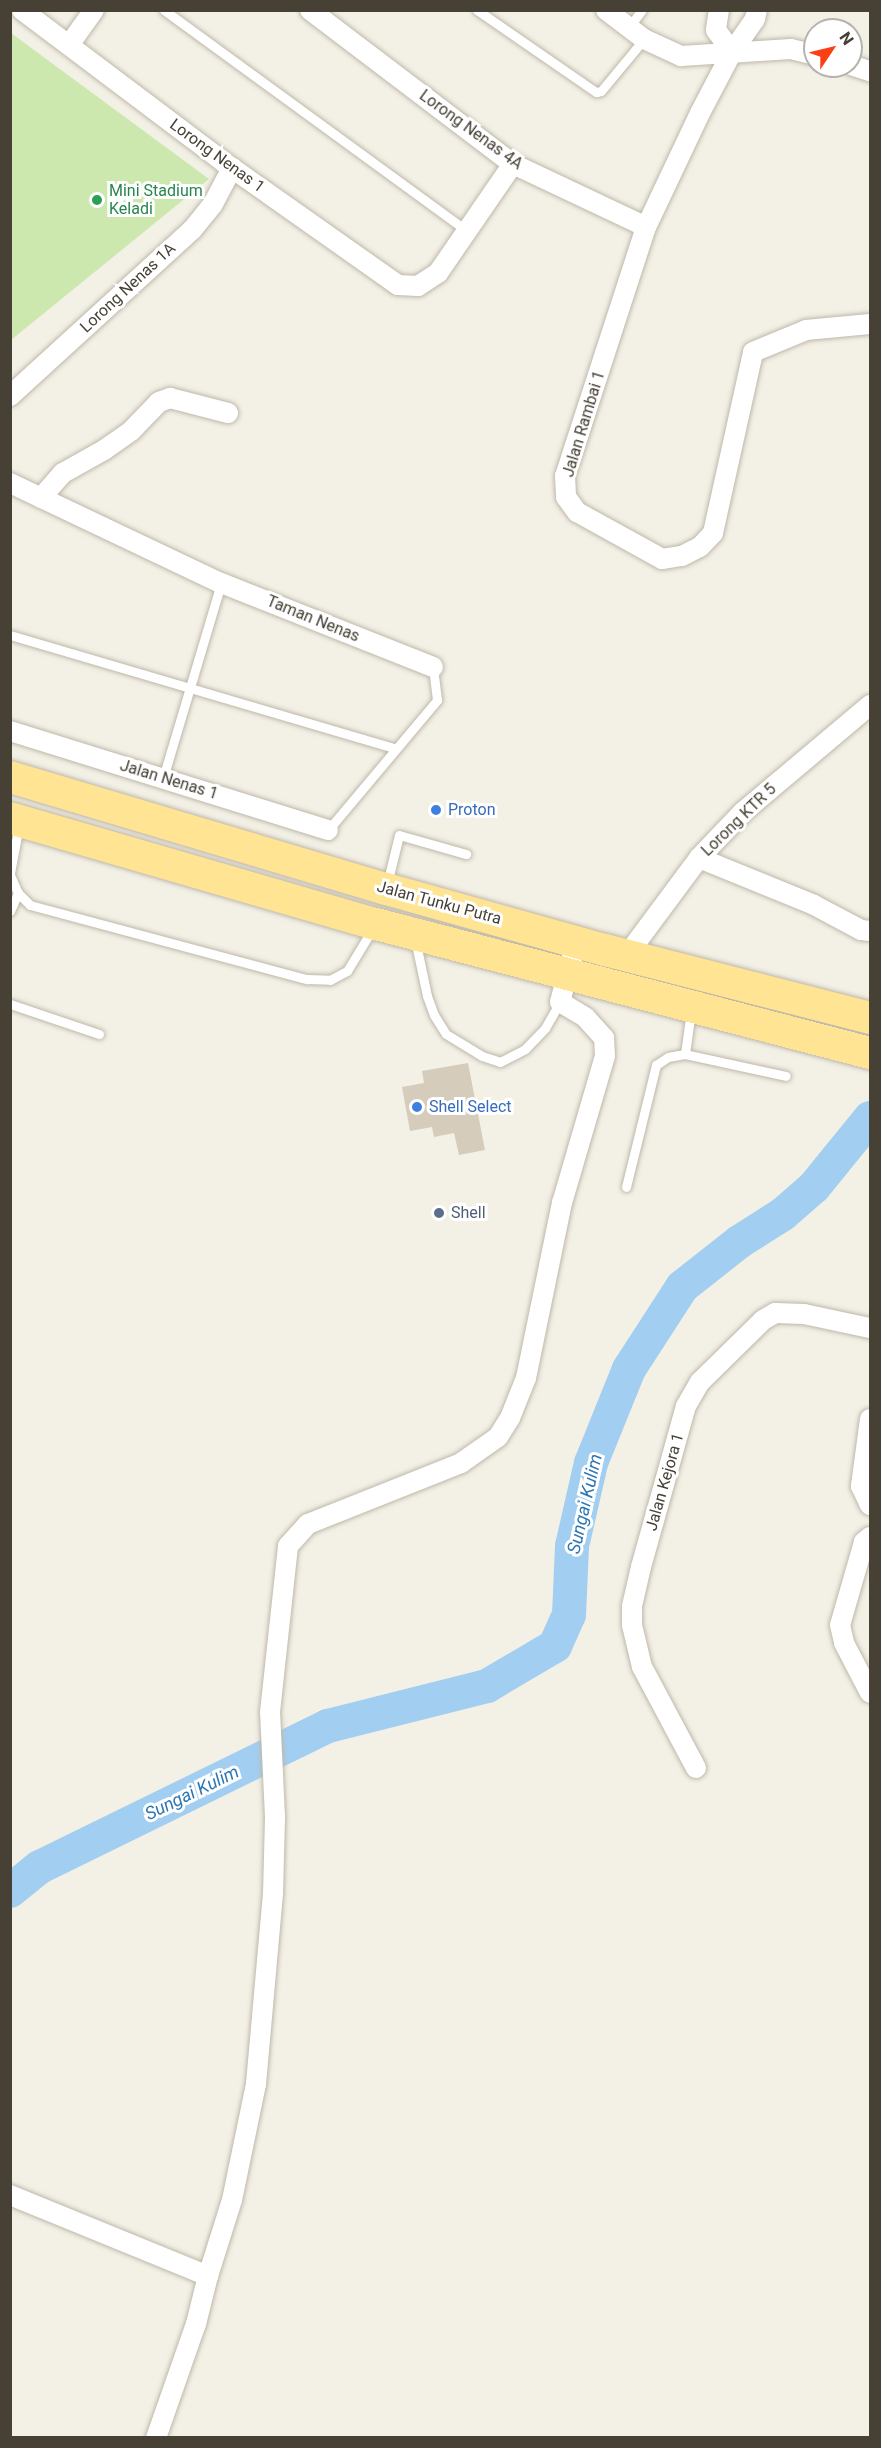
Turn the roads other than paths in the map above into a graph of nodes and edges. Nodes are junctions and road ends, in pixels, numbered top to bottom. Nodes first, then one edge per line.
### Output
1 (22, 10) edge
2 (94, 10) edge
3 (164, 10) edge
4 (310, 10) edge
5 (477, 10) edge
6 (606, 10) edge
7 (642, 10) edge
8 (719, 10) edge
9 (757, 10) edge
10 (636, 33) junction
11 (69, 45) junction
12 (732, 52) junction
13 (803, 53) edge
14 (513, 164) junction
15 (232, 168) junction
16 (646, 227) junction
17 (466, 230) junction
18 (870, 324) edge
19 (10, 396) edge
20 (228, 413) dead end
21 (10, 483) edge
22 (41, 498) junction
23 (221, 583) junction
24 (10, 635) edge
25 (433, 667) joint
26 (190, 687) junction
27 (870, 705) edge
28 (10, 730) edge
29 (395, 748) junction
30 (10, 777) edge
31 (163, 778) junction
32 (15, 819) edge
33 (328, 830) joint
34 (466, 854) dead end
35 (699, 858) junction
36 (10, 874) edge
37 (386, 889) junction
38 (18, 893) junction
39 (10, 911) edge
40 (376, 924) junction
41 (870, 931) edge
42 (414, 934) junction
43 (576, 942) junction
44 (627, 955) junction
45 (564, 987) junction
46 (10, 1004) edge
47 (692, 1006) junction
48 (862, 1016) edge
49 (99, 1034) dead end
50 (858, 1050) edge
51 (685, 1054) junction
52 (786, 1076) dead end
53 (626, 1187) dead end
54 (870, 1328) edge
55 (870, 1419) edge
56 (870, 1505) edge
57 (870, 1537) edge
58 (870, 1693) edge
59 (696, 1768) dead end
60 (10, 2195) edge
61 (208, 2276) junction
62 (156, 2438) edge

1 - 11 street, Lorong Nenas 1
2 - 11 street
3 - 17 lane
4 - 14 street, Lorong Nenas 4A
5 - 10 lane
6 - 10 street
7 - 10 lane
8 - 12 street
9 - 12 street, Jalan Rambai 1
10 - 12 street
11 - 15 street, Lorong Nenas 1
12 - 13 street
12 - 16 street, Jalan Rambai 1
14 - 16 street, Lorong Nenas 4A
14 - 17 street
15 - 17 street, Lorong Nenas 1
15 - 19 street, Lorong Nenas 1A
16 - 18 street, Jalan Rambai 1
20 - 22 street
21 - 22 street, Taman Nenas
22 - 23 street, Taman Nenas
23 - 25 street, Taman Nenas
23 - 26 lane
24 - 26 lane
25 - 29 lane, Taman Nenas
26 - 29 lane
26 - 31 lane
27 - 35 street, Lorong KTR 5
28 - 31 street, Jalan Nenas 1
29 - 33 lane, Taman Nenas
30 - 37 main road, Jalan Tunku Putra
31 - 33 street, Jalan Nenas 1
32 - 36 lane
32 - 40 main road
34 - 37 lane
35 - 41 street
35 - 44 street, Lorong KTR 5
36 - 38 lane
37 - 43 main road, Jalan Tunku Putra
38 - 39 lane
38 - 40 lane
40 - 42 main road
42 - 45 main road
42 - 45 lane
43 - 44 main road, Jalan Tunku Putra
43 - 45 street
44 - 48 main road, Jalan Tunku Putra
45 - 47 main road
45 - 61 street
46 - 49 lane
47 - 50 main road
47 - 51 lane
51 - 52 lane
51 - 53 lane
54 - 59 street, Jalan Kejora 1
55 - 56 street
57 - 58 street
60 - 61 street
61 - 62 street

